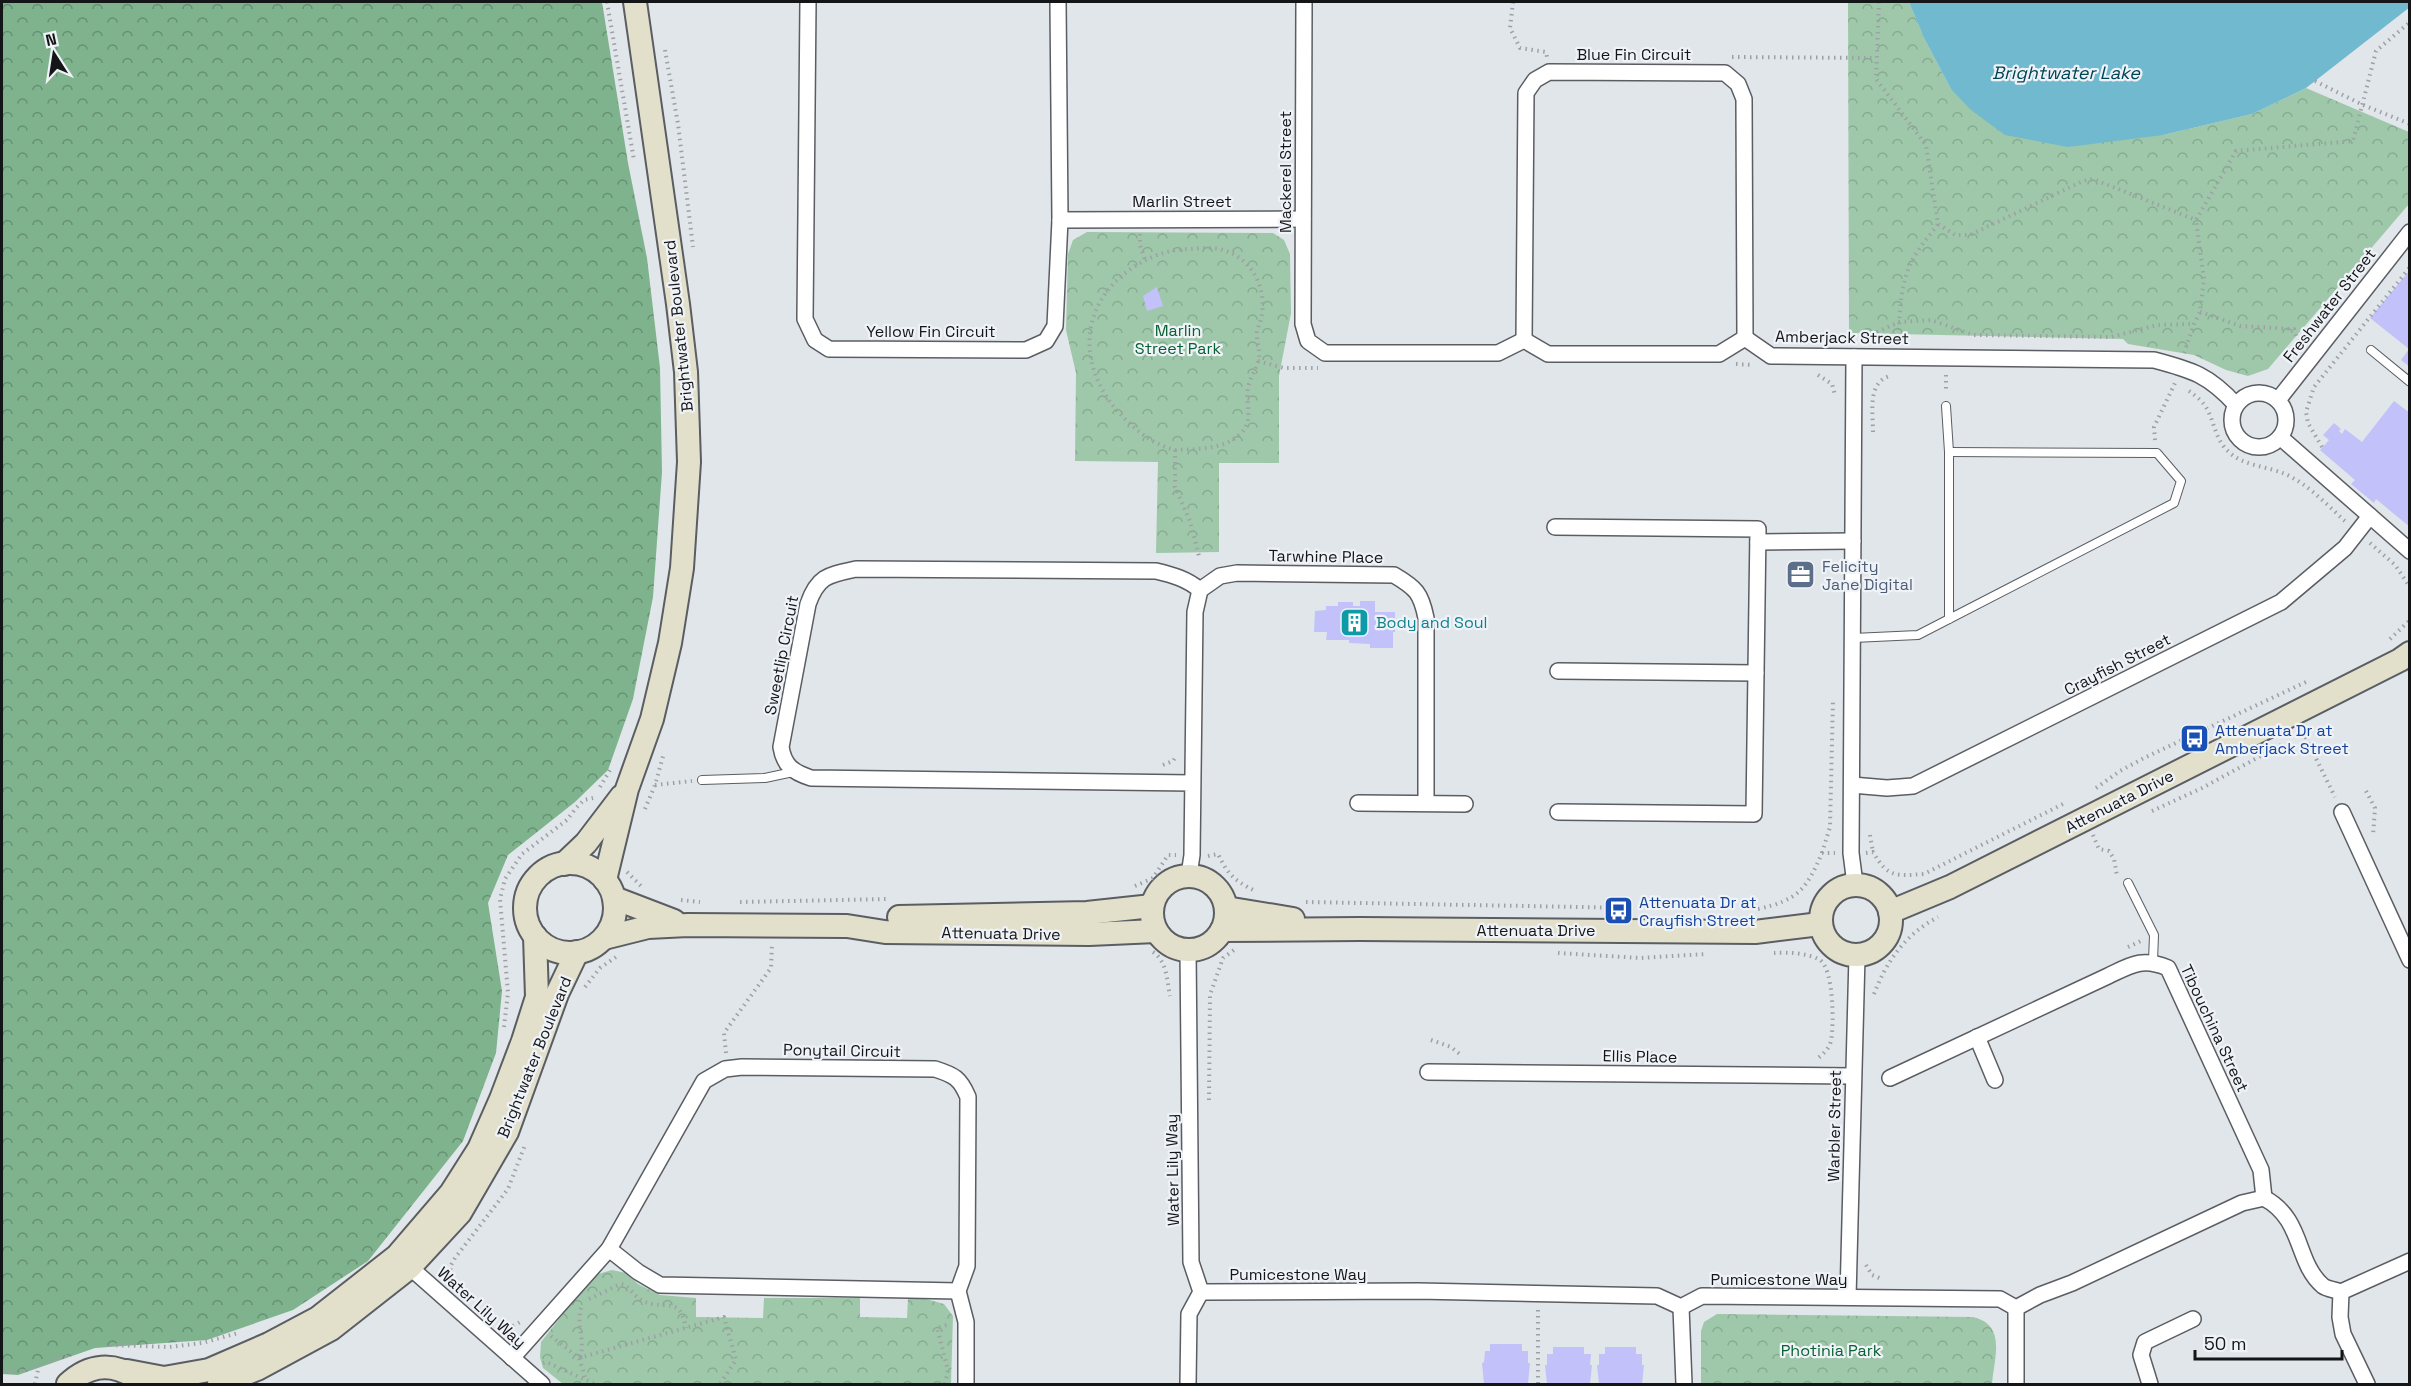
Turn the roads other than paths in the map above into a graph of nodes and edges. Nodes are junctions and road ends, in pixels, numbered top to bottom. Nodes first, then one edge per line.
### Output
1 (635, 2) edge
2 (808, 2) edge
3 (1058, 2) edge
4 (1304, 2) edge
5 (1060, 219) junction
6 (1303, 219) junction
7 (2409, 232) edge
8 (1744, 338) junction
9 (1524, 340) junction
10 (2371, 350) dead end
11 (1854, 357) junction
12 (2409, 382) edge
13 (2278, 400) junction
14 (2236, 405) junction
15 (1946, 406) road end
16 (2280, 437) junction
17 (1949, 452) junction
18 (2370, 516) junction
19 (1555, 527) dead end
20 (1853, 541) junction
21 (1758, 542) junction
22 (2409, 551) edge
23 (1200, 590) junction
24 (1949, 619) junction
25 (1853, 638) junction
26 (2409, 653) edge
27 (1558, 671) dead end
28 (1756, 673) junction
29 (793, 772) junction
30 (702, 780) road end
31 (1192, 783) junction
32 (1852, 785) junction
33 (627, 789) junction
34 (1358, 803) dead end
35 (1426, 803) junction
36 (1465, 804) dead end
37 (1558, 812) dead end
38 (2342, 812) road end
39 (564, 864) junction
40 (1189, 875) junction
41 (2128, 882) dead end
42 (1855, 884) junction
43 (610, 889) junction
44 (1152, 906) junction
45 (1890, 912) junction
46 (1224, 919) junction
47 (1820, 924) junction
48 (688, 925) junction
49 (847, 926) junction
50 (535, 936) junction
51 (604, 938) junction
52 (1153, 940) junction
53 (1188, 950) junction
54 (577, 952) junction
55 (1857, 956) junction
56 (2409, 960) edge
57 (2153, 961) junction
58 (1977, 1037) junction
59 (1428, 1072) dead end
60 (1853, 1076) junction
61 (1890, 1078) dead end
62 (1995, 1080) dead end
63 (2264, 1198) junction
64 (609, 1249) junction
65 (404, 1261) junction
66 (2409, 1261) edge
67 (958, 1291) junction
68 (1200, 1292) junction
69 (2341, 1292) junction
70 (1848, 1298) junction
71 (1681, 1308) junction
72 (2016, 1308) junction
73 (2193, 1319) dead end
74 (512, 1358) junction
75 (134, 1378) edge
76 (538, 1380) edge
77 (68, 1384) edge
78 (219, 1384) edge
79 (966, 1384) edge
80 (1188, 1384) edge
81 (1684, 1384) edge
82 (2016, 1384) edge
83 (2150, 1384) edge
84 (2367, 1384) edge

1 - 33 street, Brightwater Boulevard
2 - 5 street, Yellow Fin Circuit
3 - 5 street, Yellow Fin Circuit
4 - 6 street, Mackerel Street
5 - 6 street, Marlin Street
6 - 9 street, Mackerel Street
7 - 13 street, Freshwater Street
8 - 9 street
8 - 9 street, Blue Fin Circuit
8 - 11 street, Amberjack Street
10 - 12 lane
11 - 14 street, Amberjack Street
11 - 20 street
13 - 14 street
13 - 16 street
14 - 16 street
15 - 17 lane
16 - 18 street
17 - 24 lane
17 - 24 lane
18 - 22 street
18 - 32 street, Crayfish Street
19 - 21 street
20 - 21 street
20 - 25 street
21 - 28 street
23 - 29 street, Sweetlip Circuit
23 - 31 street
23 - 35 street, Tarwhine Place
24 - 25 lane
25 - 32 street
26 - 45 street, Attenuata Drive
27 - 28 street
28 - 37 street
29 - 30 lane
29 - 31 street
31 - 40 street
32 - 42 street
33 - 39 street, Brightwater Boulevard
33 - 43 street, Brightwater Boulevard
34 - 35 street
35 - 36 street
38 - 56 street
39 - 43 street
39 - 50 street
40 - 44 street
40 - 46 street
41 - 57 lane
42 - 45 street
42 - 47 street
43 - 48 street, Attenuata Drive
43 - 51 street
44 - 49 street, Attenuata Drive
44 - 52 street
45 - 55 street
46 - 47 street, Attenuata Drive
46 - 53 street
47 - 55 street
48 - 49 street, Attenuata Drive
48 - 51 street, Attenuata Drive
49 - 52 street, Attenuata Drive
50 - 54 street
50 - 65 street, Brightwater Boulevard
51 - 54 street
52 - 53 street
53 - 68 street, Water Lily Way
54 - 65 street, Brightwater Boulevard
55 - 60 street, Warbler Street
57 - 58 street
57 - 63 street, Tibouchina Street
58 - 61 street
58 - 62 street
59 - 60 street, Ellis Place
60 - 70 street, Warbler Street
63 - 69 street
63 - 72 street
64 - 67 street
64 - 67 street, Ponytail Circuit
64 - 74 street
65 - 74 street, Water Lily Way
65 - 75 street, Brightwater Boulevard
65 - 78 street, Brightwater Boulevard
66 - 69 street
67 - 79 street
68 - 71 street, Pumicestone Way
68 - 80 street
69 - 84 street
70 - 71 street, Pumicestone Way
70 - 72 street, Pumicestone Way
71 - 81 street
72 - 82 street
73 - 83 street
74 - 76 street, Water Lily Way
75 - 77 street, Brightwater Boulevard

